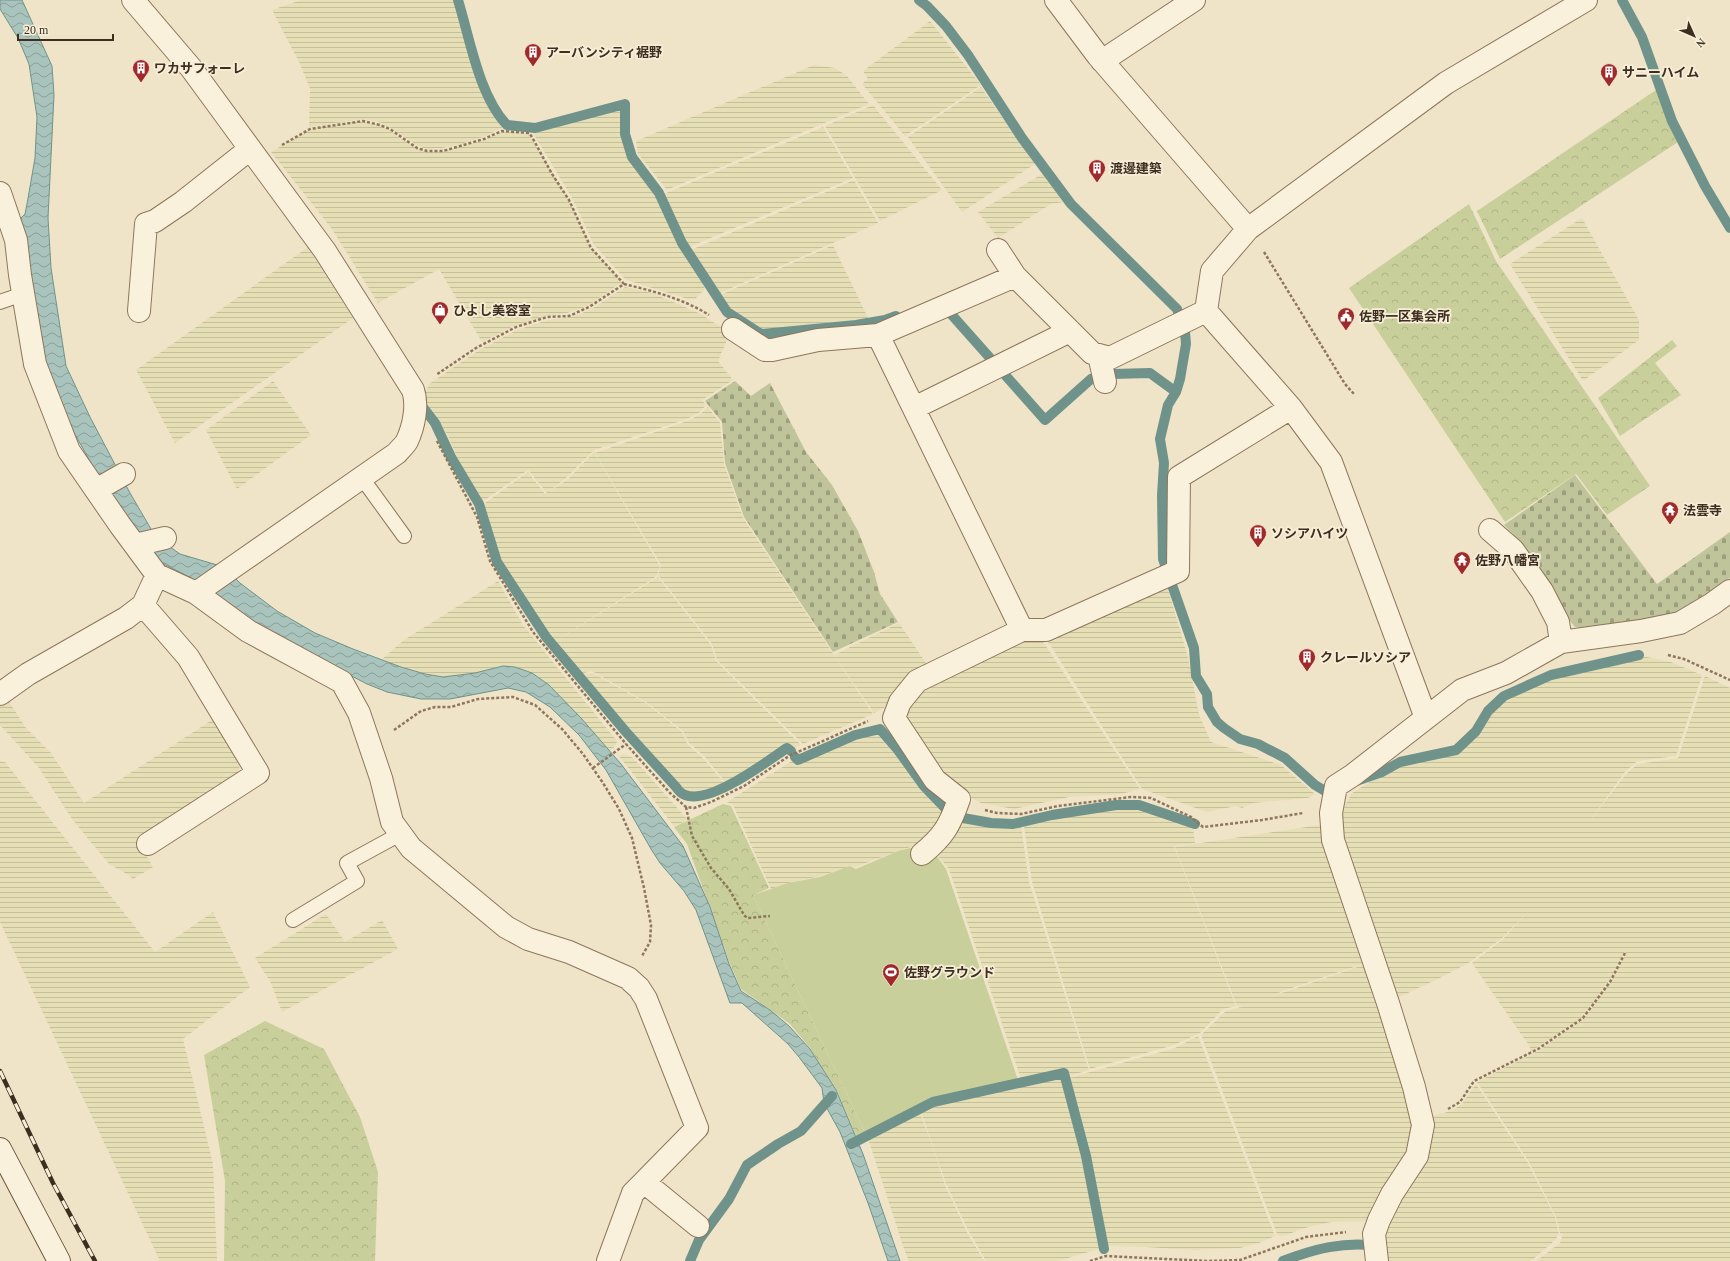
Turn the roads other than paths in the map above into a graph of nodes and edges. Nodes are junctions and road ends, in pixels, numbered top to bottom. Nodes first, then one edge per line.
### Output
1 (133, 0) edge
2 (1056, 0) edge
3 (1194, 0) edge
4 (1586, 0) edge
5 (1102, 61) junction
6 (253, 154) junction
7 (0, 193) edge
8 (1248, 229) junction
9 (998, 250) dead end
10 (1015, 276) junction
11 (23, 294) junction
12 (0, 302) edge
13 (139, 311) dead end
14 (1206, 311) junction
15 (734, 329) road end
16 (1070, 331) junction
17 (878, 335) junction
18 (1099, 355) junction
19 (1105, 382) dead end
20 (914, 408) junction
21 (1291, 408) junction
22 (124, 474) dead end
23 (362, 478) junction
24 (96, 490) junction
25 (1490, 530) dead end
26 (404, 536) dead end
27 (165, 538) dead end
28 (135, 545) junction
29 (157, 575) junction
30 (1730, 591) edge
31 (196, 593) junction
32 (143, 605) junction
33 (1022, 630) junction
34 (1561, 642) junction
35 (0, 694) edge
36 (1426, 718) junction
37 (400, 834) junction
38 (148, 844) dead end
39 (922, 854) dead end
40 (293, 920) dead end
41 (0, 1149) edge
42 (644, 1182) junction
43 (698, 1226) dead end
44 (59, 1261) edge
45 (608, 1261) edge
46 (1377, 1261) edge

1 - 6 street
2 - 5 street
3 - 5 street
4 - 8 street
5 - 8 street
6 - 13 street
6 - 23 street
7 - 11 street
8 - 14 street
9 - 10 street
10 - 16 street
10 - 17 street
11 - 12 lane
11 - 24 street
14 - 18 street
14 - 21 street
15 - 17 street
16 - 18 street
16 - 20 street
17 - 20 street
18 - 19 street
20 - 33 street
21 - 33 street
21 - 36 street
22 - 24 street
23 - 26 lane
23 - 31 street
24 - 28 street
25 - 34 street
27 - 28 street
28 - 29 street
29 - 31 street
29 - 32 street
30 - 34 street
31 - 37 street
32 - 35 street
32 - 38 street
33 - 39 street
34 - 36 street
36 - 46 street
37 - 40 lane
37 - 42 street
41 - 44 street
42 - 43 street
42 - 45 street

